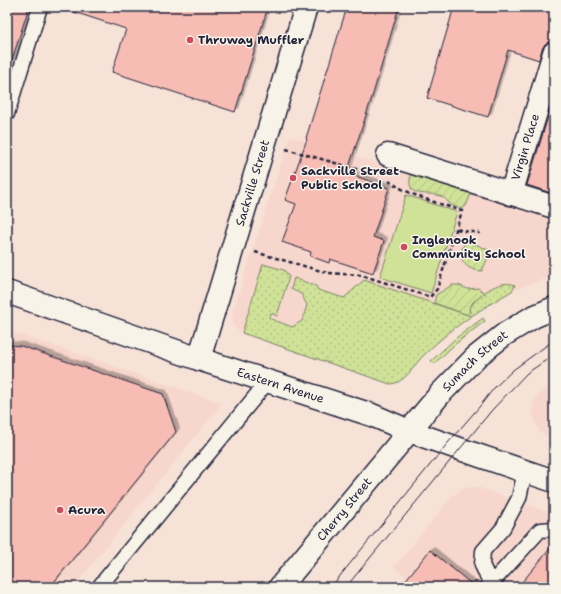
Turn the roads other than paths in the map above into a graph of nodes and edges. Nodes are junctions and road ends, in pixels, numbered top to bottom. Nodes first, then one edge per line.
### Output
1 (40, 7) edge
2 (306, 7) edge
3 (554, 54) edge
4 (7, 114) edge
5 (388, 155) dead end
6 (511, 194) junction
7 (554, 207) edge
8 (7, 292) edge
9 (554, 308) edge
10 (199, 359) junction
11 (268, 381) junction
12 (410, 431) junction
13 (525, 471) junction
14 (554, 480) edge
15 (554, 529) edge
16 (490, 585) edge
17 (99, 587) edge
18 (280, 587) edge

1 - 4 lane
2 - 10 street, Sackville Street
3 - 6 street, Virgin Place
5 - 6 street, Virgin Place
6 - 7 street, Virgin Place
8 - 10 street, Eastern Avenue
9 - 12 street, Sumach Street
10 - 11 street, Eastern Avenue
11 - 12 street, Eastern Avenue
11 - 17 lane
12 - 13 street, Eastern Avenue
12 - 18 street, Cherry Street
13 - 14 street, Eastern Avenue
13 - 16 lane
15 - 16 lane

